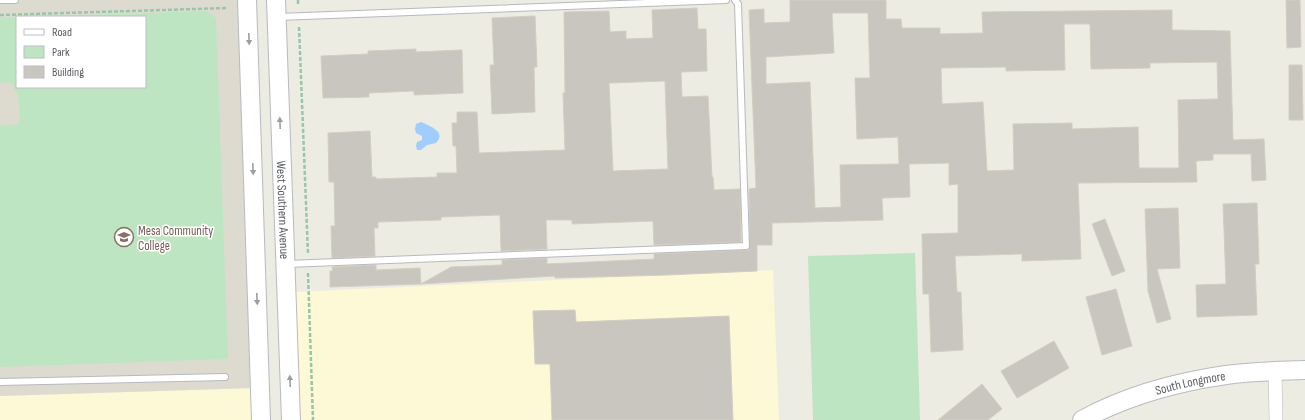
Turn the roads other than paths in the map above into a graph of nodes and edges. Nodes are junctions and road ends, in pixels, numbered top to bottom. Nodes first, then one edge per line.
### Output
1 (0, 0) edge
2 (15, 0) edge
3 (247, 0) edge
4 (726, 0) edge
5 (734, 0) edge
6 (276, 9) edge
7 (286, 264) junction
8 (1305, 370) edge
9 (1275, 371) junction
10 (225, 377) dead end
11 (0, 382) edge
12 (262, 420) edge
13 (291, 420) edge
14 (1082, 420) edge
15 (1276, 420) edge

1 - 2 lane
3 -> 12 main road
4 - 6 lane
5 - 7 lane
7 -> 6 main road, West Southern Avenue
13 -> 7 main road, West Southern Avenue
8 - 9 main road, South Longmore
9 - 14 main road, South Longmore
9 - 15 street
10 - 11 lane

